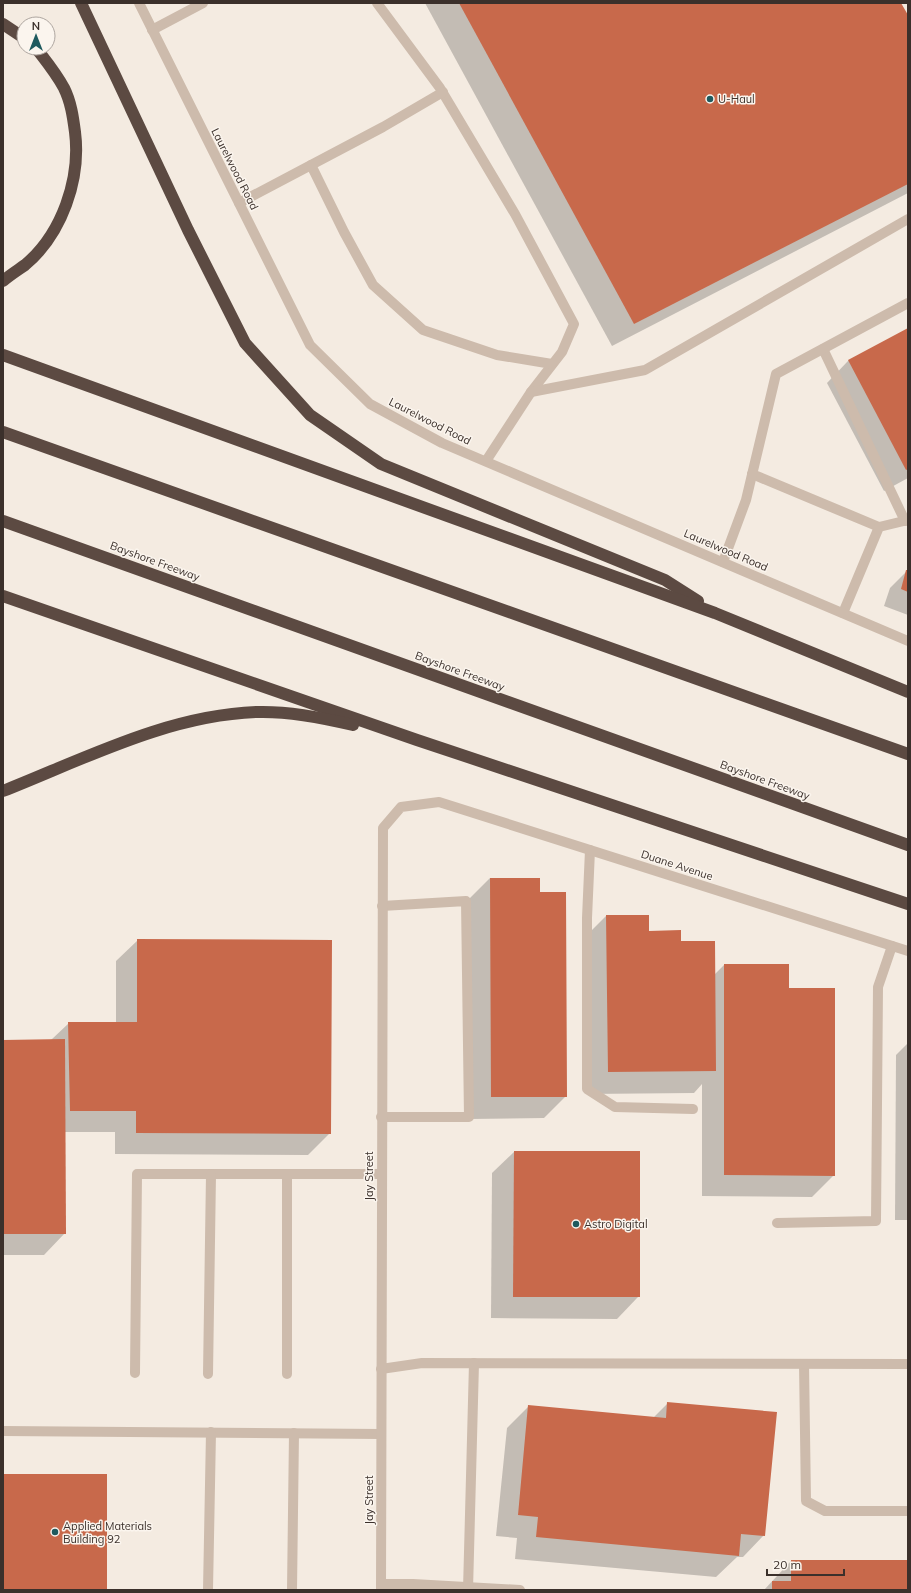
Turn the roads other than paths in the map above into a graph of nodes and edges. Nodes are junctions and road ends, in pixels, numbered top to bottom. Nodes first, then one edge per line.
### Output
1 (81, 3) edge
2 (139, 3) edge
3 (203, 3) edge
4 (377, 3) edge
5 (3, 24) edge
6 (152, 30) junction
7 (16, 33) edge
8 (42, 56) edge
9 (443, 92) junction
10 (311, 165) junction
11 (239, 203) junction
12 (908, 219) edge
13 (3, 281) edge
14 (908, 303) edge
15 (823, 349) junction
16 (3, 355) edge
17 (552, 364) junction
18 (531, 392) junction
19 (3, 432) edge
20 (486, 461) junction
21 (752, 474) junction
22 (907, 520) edge
23 (3, 521) edge
24 (879, 528) junction
25 (722, 562) junction
26 (3, 596) edge
27 (715, 613) junction
28 (843, 613) junction
29 (908, 641) edge
30 (908, 692) edge
31 (417, 740) junction
32 (908, 754) edge
33 (3, 792) edge
34 (439, 802) joint
35 (908, 845) edge
36 (590, 850) junction
37 (908, 904) edge
38 (382, 906) junction
39 (892, 946) junction
40 (908, 951) edge
41 (693, 1109) dead end
42 (381, 1118) junction
43 (211, 1174) junction
44 (287, 1174) junction
45 (382, 1174) junction
46 (778, 1223) dead end
47 (474, 1363) junction
48 (804, 1364) junction
49 (908, 1364) edge
50 (381, 1369) junction
51 (135, 1373) dead end
52 (208, 1374) dead end
53 (287, 1374) dead end
54 (3, 1431) edge
55 (211, 1432) junction
56 (294, 1433) junction
57 (381, 1434) junction
58 (908, 1511) edge
59 (381, 1587) edge
60 (468, 1588) edge
61 (208, 1590) edge
62 (292, 1590) edge
63 (520, 1590) edge

1 - 27 highway
2 - 6 street, Laurelwood Road
3 - 6 street
4 - 9 street
5 - 7 highway
6 - 11 street, Laurelwood Road
8 - 13 highway
9 - 10 street
9 - 17 street
10 - 11 street
10 - 17 street
11 - 20 street, Laurelwood Road
12 - 18 street
14 - 15 street
15 - 21 street
15 - 22 street
16 - 27 highway
17 - 18 street
18 - 20 street
19 - 32 highway
20 - 25 street, Laurelwood Road
21 - 24 street
21 - 25 street
22 - 24 street
23 - 35 highway, Bayshore Freeway
24 - 28 street
25 - 28 street, Laurelwood Road
26 - 31 highway
27 - 30 highway
28 - 29 street, Laurelwood Road
31 - 33 highway
31 - 37 highway
34 - 36 street, Duane Avenue
34 - 38 street, Jay Street
36 - 39 street, Duane Avenue
36 - 41 street
38 - 42 street, Jay Street
38 - 42 street
39 - 40 street, Duane Avenue
39 - 46 street
42 - 45 street, Jay Street
43 - 44 street
43 - 51 street
43 - 52 street
44 - 45 street
44 - 53 street
45 - 50 street, Jay Street
47 - 48 street
47 - 50 street
47 - 60 street
48 - 49 street
48 - 58 street
50 - 57 street, Jay Street
54 - 55 street
55 - 56 street
55 - 61 street
56 - 57 street
56 - 62 street
57 - 59 street, Jay Street
59 - 60 street
60 - 63 street

